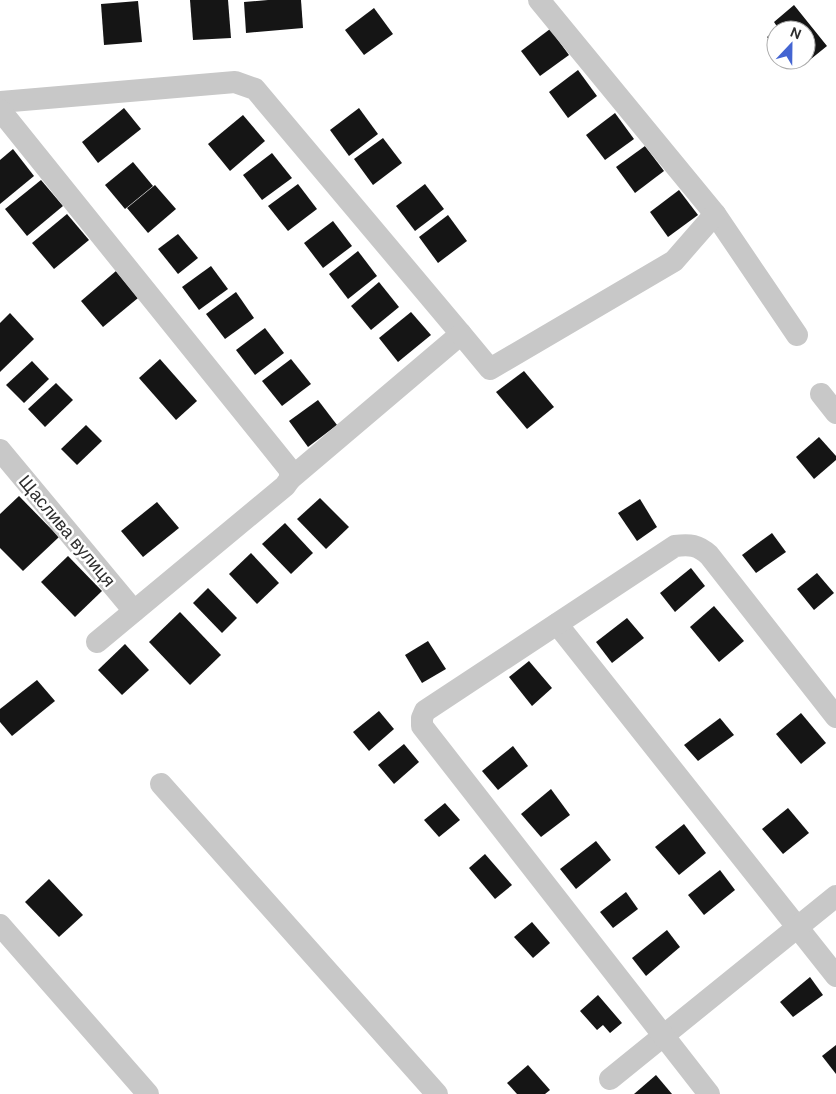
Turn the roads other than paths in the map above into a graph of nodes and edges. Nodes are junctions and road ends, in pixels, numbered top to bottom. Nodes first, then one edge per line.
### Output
1 (539, 0) edge
2 (0, 102) edge
3 (0, 110) edge
4 (715, 214) junction
5 (462, 334) junction
6 (796, 335) dead end
7 (821, 394) dead end
8 (836, 413) edge
9 (0, 450) edge
10 (290, 479) junction
11 (134, 611) junction
12 (557, 624) junction
13 (97, 642) dead end
14 (836, 718) edge
15 (160, 784) dead end
16 (836, 896) edge
17 (0, 925) edge
18 (796, 927) junction
19 (836, 976) edge
20 (663, 1036) junction
21 (610, 1079) dead end
22 (148, 1094) edge
23 (437, 1094) edge
24 (709, 1094) edge

1 - 4 street
2 - 5 street
3 - 10 street
4 - 5 street
4 - 6 street
5 - 10 street
7 - 8 street
9 - 11 street, Щаслива вулиця
10 - 11 street
11 - 13 street
12 - 14 street
12 - 18 street
12 - 20 street
15 - 23 street
16 - 18 street
17 - 22 street
18 - 19 street
18 - 20 street
20 - 21 street
20 - 24 street

